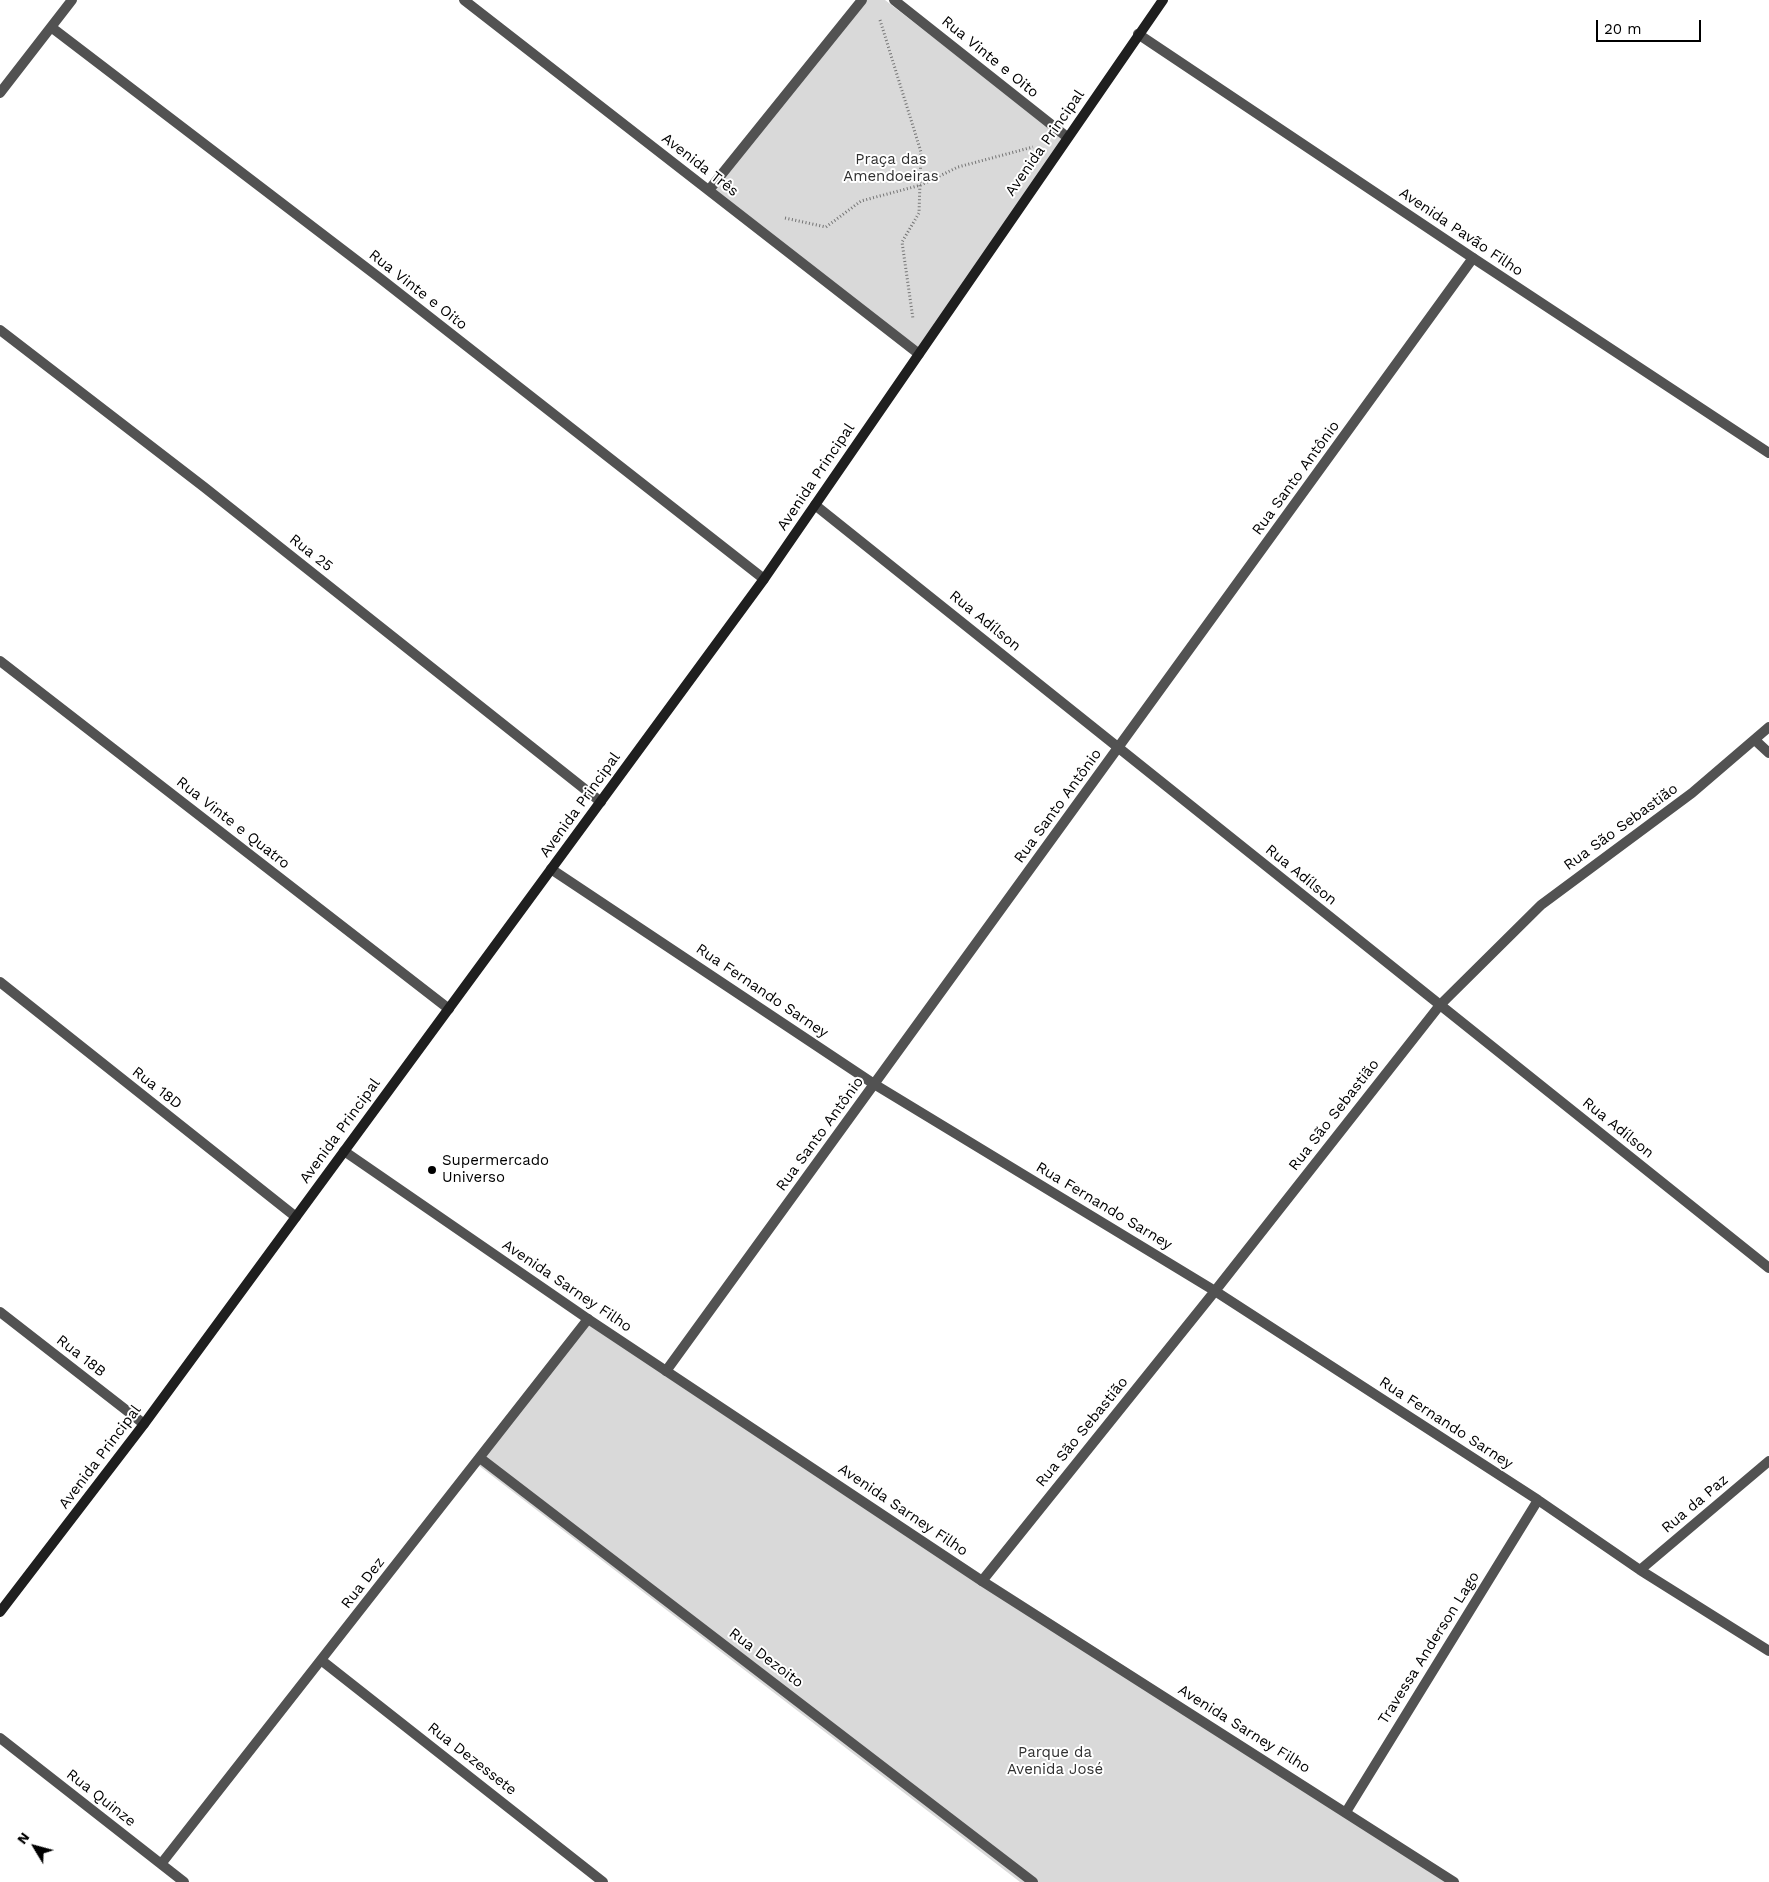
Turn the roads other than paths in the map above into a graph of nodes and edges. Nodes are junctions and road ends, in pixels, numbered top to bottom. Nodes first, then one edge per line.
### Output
1 (72, 0) edge
2 (464, 0) edge
3 (862, 0) edge
4 (894, 0) edge
5 (1162, 0) edge
6 (51, 27) junction
7 (1138, 34) junction
8 (0, 93) edge
9 (1067, 138) junction
10 (708, 190) junction
11 (1473, 258) junction
12 (0, 330) edge
13 (919, 354) junction
14 (1769, 453) edge
15 (815, 505) junction
16 (764, 579) junction
17 (0, 661) edge
18 (1769, 727) edge
19 (1756, 741) junction
20 (1119, 748) junction
21 (1769, 753) edge
22 (601, 802) junction
23 (551, 869) junction
24 (0, 982) edge
25 (1440, 1005) junction
26 (449, 1009) junction
27 (874, 1084) junction
28 (344, 1151) junction
29 (296, 1217) junction
30 (1769, 1268) edge
31 (1215, 1291) junction
32 (0, 1312) edge
33 (588, 1319) junction
34 (666, 1371) junction
35 (144, 1424) junction
36 (480, 1458) junction
37 (1769, 1461) edge
38 (1538, 1500) junction
39 (1640, 1570) junction
40 (982, 1581) junction
41 (0, 1612) edge
42 (1769, 1651) edge
43 (321, 1660) junction
44 (0, 1738) edge
45 (1346, 1812) junction
46 (161, 1864) junction
47 (184, 1882) edge
48 (603, 1882) edge
49 (1033, 1882) edge
50 (1454, 1882) edge

1 - 6 street
2 - 10 street, Avenida Três
3 - 10 street
4 - 9 street, Rua Vinte e Oito
5 - 7 main road, Avenida Principal
6 - 8 street
6 - 16 street, Rua Vinte e Oito
7 - 9 main road, Avenida Principal
7 - 11 street, Avenida Pavão Filho
9 - 13 main road, Avenida Principal
10 - 13 street, Avenida Três
11 - 14 street, Avenida Pavão Filho
11 - 20 street, Rua Santo Antônio
12 - 22 street, Rua 25
13 - 15 main road, Avenida Principal
15 - 16 main road, Avenida Principal
15 - 20 street, Rua Adílson
16 - 22 main road, Avenida Principal
17 - 26 street, Rua Vinte e Quatro
18 - 19 street, Rua São Sebastião
19 - 21 street
19 - 25 street, Rua São Sebastião
20 - 25 street, Rua Adílson
20 - 27 street, Rua Santo Antônio
22 - 23 main road, Avenida Principal
23 - 26 main road, Avenida Principal
23 - 27 street, Rua Fernando Sarney
24 - 29 street, Rua 18D
25 - 30 street, Rua Adílson
25 - 31 street, Rua São Sebastião
26 - 28 main road, Avenida Principal
27 - 31 street, Rua Fernando Sarney
27 - 34 street, Rua Santo Antônio
28 - 29 main road, Avenida Principal
28 - 33 street, Avenida Sarney Filho
29 - 35 main road, Avenida Principal
31 - 38 street, Rua Fernando Sarney
31 - 40 street, Rua São Sebastião
32 - 35 street, Rua 18B
33 - 34 street, Avenida Sarney Filho
33 - 36 street, Rua Dez
34 - 40 street, Avenida Sarney Filho
35 - 41 main road, Avenida Principal
36 - 43 street, Rua Dez
36 - 49 street, Rua Dezoito
37 - 39 street, Rua da Paz
38 - 39 street, Rua Fernando Sarney
38 - 45 street, Travessa Anderson Lago
39 - 42 street, Rua Fernando Sarney
40 - 45 street, Avenida Sarney Filho
43 - 46 street, Rua Dez
43 - 48 street, Rua Dezessete
44 - 46 street, Rua Quinze
45 - 50 street, Avenida Sarney Filho
46 - 47 street, Rua Quinze

